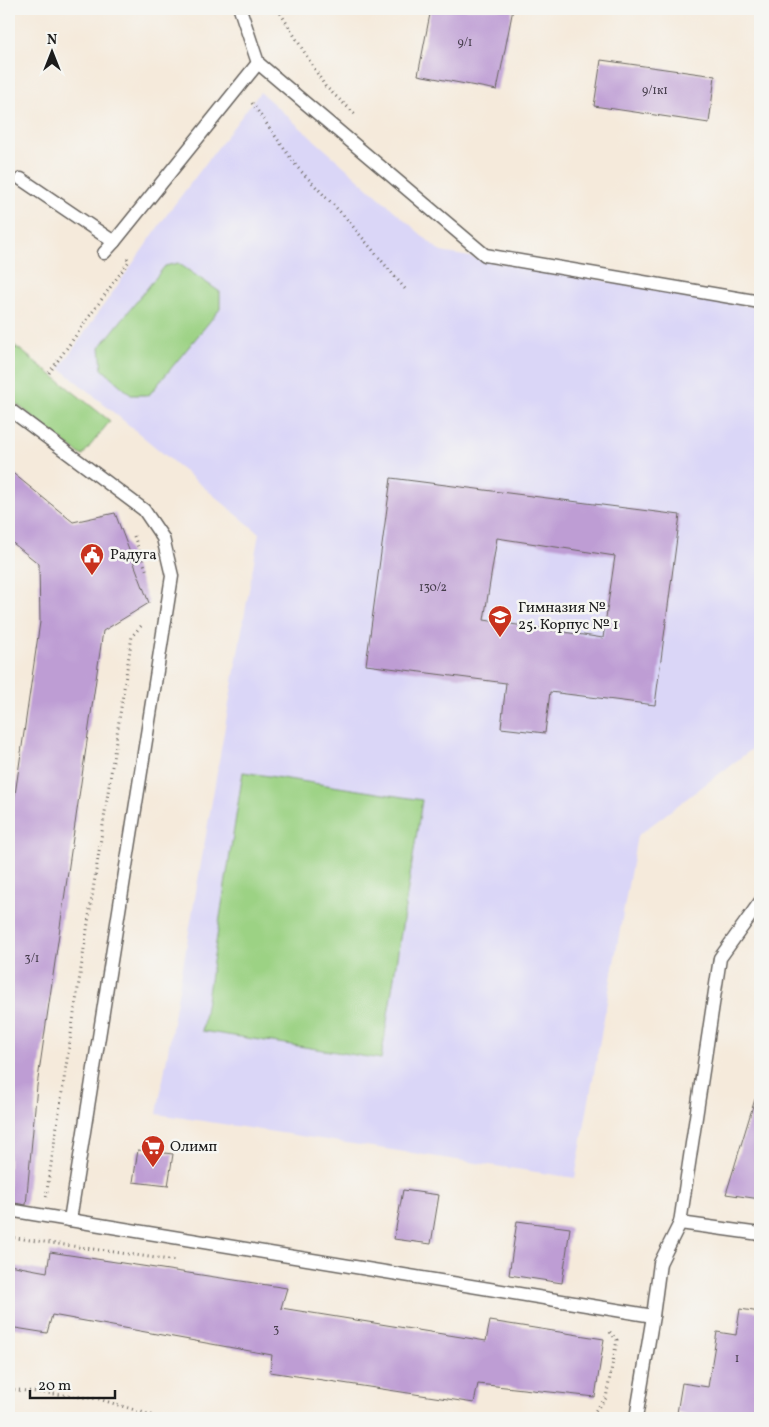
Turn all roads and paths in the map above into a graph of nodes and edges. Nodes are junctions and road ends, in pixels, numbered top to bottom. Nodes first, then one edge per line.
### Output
1 (240, 9) edge
2 (278, 9) edge
3 (258, 63) junction
4 (361, 120) dead end
5 (21, 179) dead end
6 (114, 242) junction
7 (104, 253) dead end
8 (406, 290) dead end
9 (760, 302) edge
10 (15, 346) dead end
11 (9, 353) edge
12 (50, 373) dead end
13 (9, 409) edge
14 (133, 532) dead end
15 (150, 579) dead end
16 (145, 622) dead end
17 (760, 902) edge
18 (45, 1202) dead end
19 (9, 1210) edge
20 (70, 1220) junction
21 (680, 1223) junction
22 (760, 1234) edge
23 (9, 1237) edge
24 (185, 1262) dead end
25 (653, 1316) junction
26 (604, 1326) dead end
27 (9, 1389) edge
28 (161, 1418) edge
29 (589, 1418) edge
30 (636, 1418) edge

1 - 3 lane
2 - 4 path
3 - 6 lane
3 - 8 path
3 - 9 lane
5 - 6 lane
6 - 7 lane
6 - 12 path
10 - 11 path
13 - 20 lane
14 - 15 path
16 - 18 path
17 - 21 lane
19 - 20 lane
20 - 25 lane
21 - 22 lane
21 - 25 lane
23 - 24 path
25 - 30 lane
26 - 29 path
27 - 28 path

